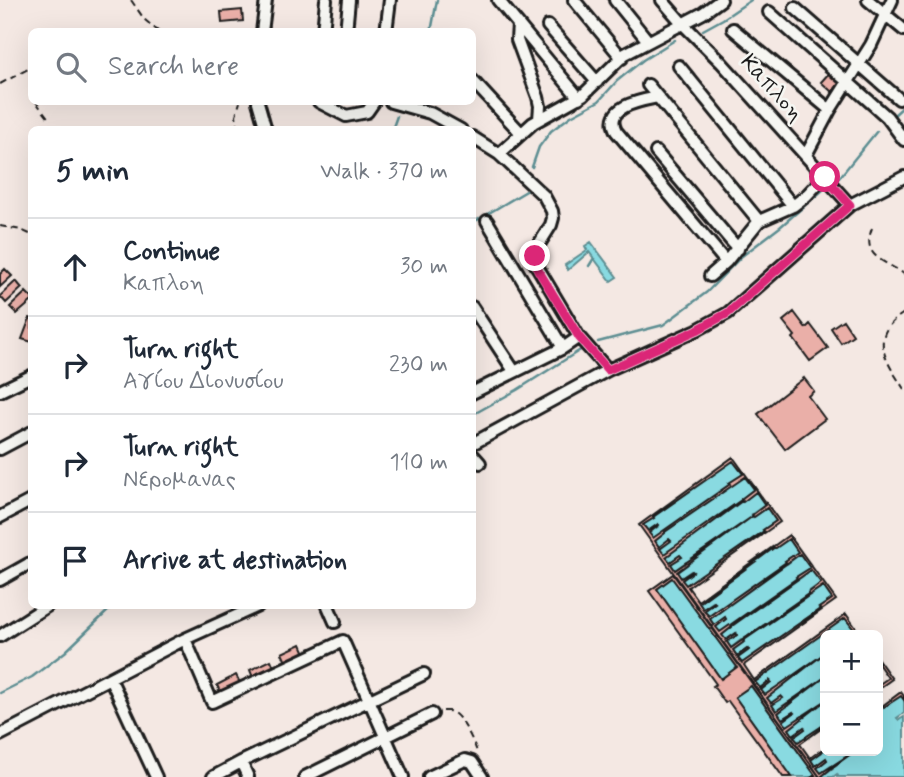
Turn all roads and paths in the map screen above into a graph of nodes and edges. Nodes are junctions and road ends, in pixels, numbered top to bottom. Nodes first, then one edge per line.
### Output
1 (131, 0) edge
2 (266, 0) edge
3 (327, 0) edge
4 (349, 0) edge
5 (390, 0) edge
6 (498, 0) edge
7 (574, 0) edge
8 (615, 0) edge
9 (662, 0) edge
10 (867, 0) edge
11 (892, 0) edge
12 (715, 2) edge
13 (795, 8) dead end
14 (769, 12) dead end
15 (885, 13) junction
16 (518, 24) junction
17 (682, 24) junction
18 (548, 26) dead end
19 (154, 28) edge
20 (262, 28) edge
21 (324, 28) edge
22 (346, 28) edge
23 (386, 28) edge
24 (733, 29) dead end
25 (904, 30) edge
26 (649, 41) junction
27 (622, 58) junction
28 (858, 64) junction
29 (679, 66) dead end
30 (28, 69) edge
31 (848, 81) junction
32 (597, 82) junction
33 (0, 84) edge
34 (476, 84) edge
35 (649, 85) dead end
36 (658, 97) junction
37 (579, 98) junction
38 (899, 99) dead end
39 (38, 105) edge
40 (239, 105) edge
41 (259, 105) edge
42 (325, 105) edge
43 (372, 105) edge
44 (401, 105) edge
45 (830, 110) junction
46 (539, 119) junction
47 (50, 120) dead end
48 (237, 126) edge
49 (265, 126) edge
50 (453, 126) edge
51 (521, 133) junction
52 (476, 140) edge
53 (904, 140) edge
54 (656, 152) dead end
55 (499, 154) junction
56 (806, 155) junction
57 (825, 177) junction
58 (904, 177) edge
59 (793, 205) junction
60 (850, 205) junction
61 (487, 221) dead end
62 (759, 221) junction
63 (0, 226) edge
64 (872, 228) dead end
65 (28, 233) edge
66 (738, 249) junction
67 (726, 262) junction
68 (904, 274) edge
69 (710, 276) dead end
70 (476, 313) edge
71 (904, 313) edge
72 (579, 337) junction
73 (562, 348) junction
74 (608, 370) junction
75 (514, 371) junction
76 (28, 377) edge
77 (904, 389) edge
78 (476, 390) edge
79 (0, 391) edge
80 (28, 434) edge
81 (476, 442) edge
82 (0, 449) edge
83 (476, 458) edge
84 (480, 463) dead end
85 (28, 502) edge
86 (0, 517) edge
87 (28, 564) edge
88 (0, 580) edge
89 (42, 609) edge
90 (251, 609) edge
91 (329, 609) edge
92 (335, 622) dead end
93 (0, 636) edge
94 (185, 639) junction
95 (424, 674) dead end
96 (110, 677) junction
97 (370, 700) junction
98 (432, 714) joint
99 (0, 735) edge
100 (386, 738) junction
101 (241, 762) junction
102 (472, 762) junction
103 (156, 777) edge
104 (213, 777) edge
105 (248, 777) edge
106 (305, 777) edge
107 (403, 777) edge
108 (429, 777) edge
109 (482, 777) edge

1 - 19 path
2 - 20 street
3 - 21 street
4 - 22 street
5 - 23 street
6 - 16 street
7 - 27 street
8 - 26 street
9 - 17 street, Καπλοη
10 - 15 street
11 - 15 street
12 - 17 street
13 - 28 street
14 - 31 street
15 - 25 street
15 - 28 street
16 - 37 street
16 - 46 street
17 - 26 street
17 - 56 street, Καπλοη
18 - 32 street
24 - 45 street
26 - 27 street
27 - 32 street
28 - 31 street
28 - 38 street
29 - 59 street
30 - 33 path
31 - 45 street
31 - 53 street
32 - 37 street
34 - 51 street
35 - 36 street
36 - 62 street
36 - 67 street
37 - 46 street
39 - 47 path
40 - 48 path
41 - 49 street
42 - 43 street
44 - 50 street
45 - 56 street
46 - 51 street
51 - 55 street
52 - 55 street
54 - 66 street
55 - 72 street
56 - 57 street, Καπλοη
57 - 59 street
57 - 60 street, Καπλοη
58 - 60 street
59 - 62 street
60 - 74 street
61 - 73 street
62 - 66 street
63 - 65 path
64 - 68 path
66 - 67 street
67 - 69 street
70 - 75 street
71 - 77 path
72 - 73 street
72 - 74 street
73 - 75 street
74 - 81 street
75 - 78 street
76 - 79 street
80 - 82 street
83 - 84 street
85 - 86 street
87 - 88 street
89 - 93 street
90 - 94 street
91 - 92 street
94 - 96 street
94 - 97 street
95 - 97 street
96 - 99 street
96 - 103 street
97 - 100 street
97 - 101 street
98 - 100 street
98 - 102 path
100 - 106 street
100 - 107 street
101 - 104 street
101 - 105 street
102 - 108 street
102 - 109 street

